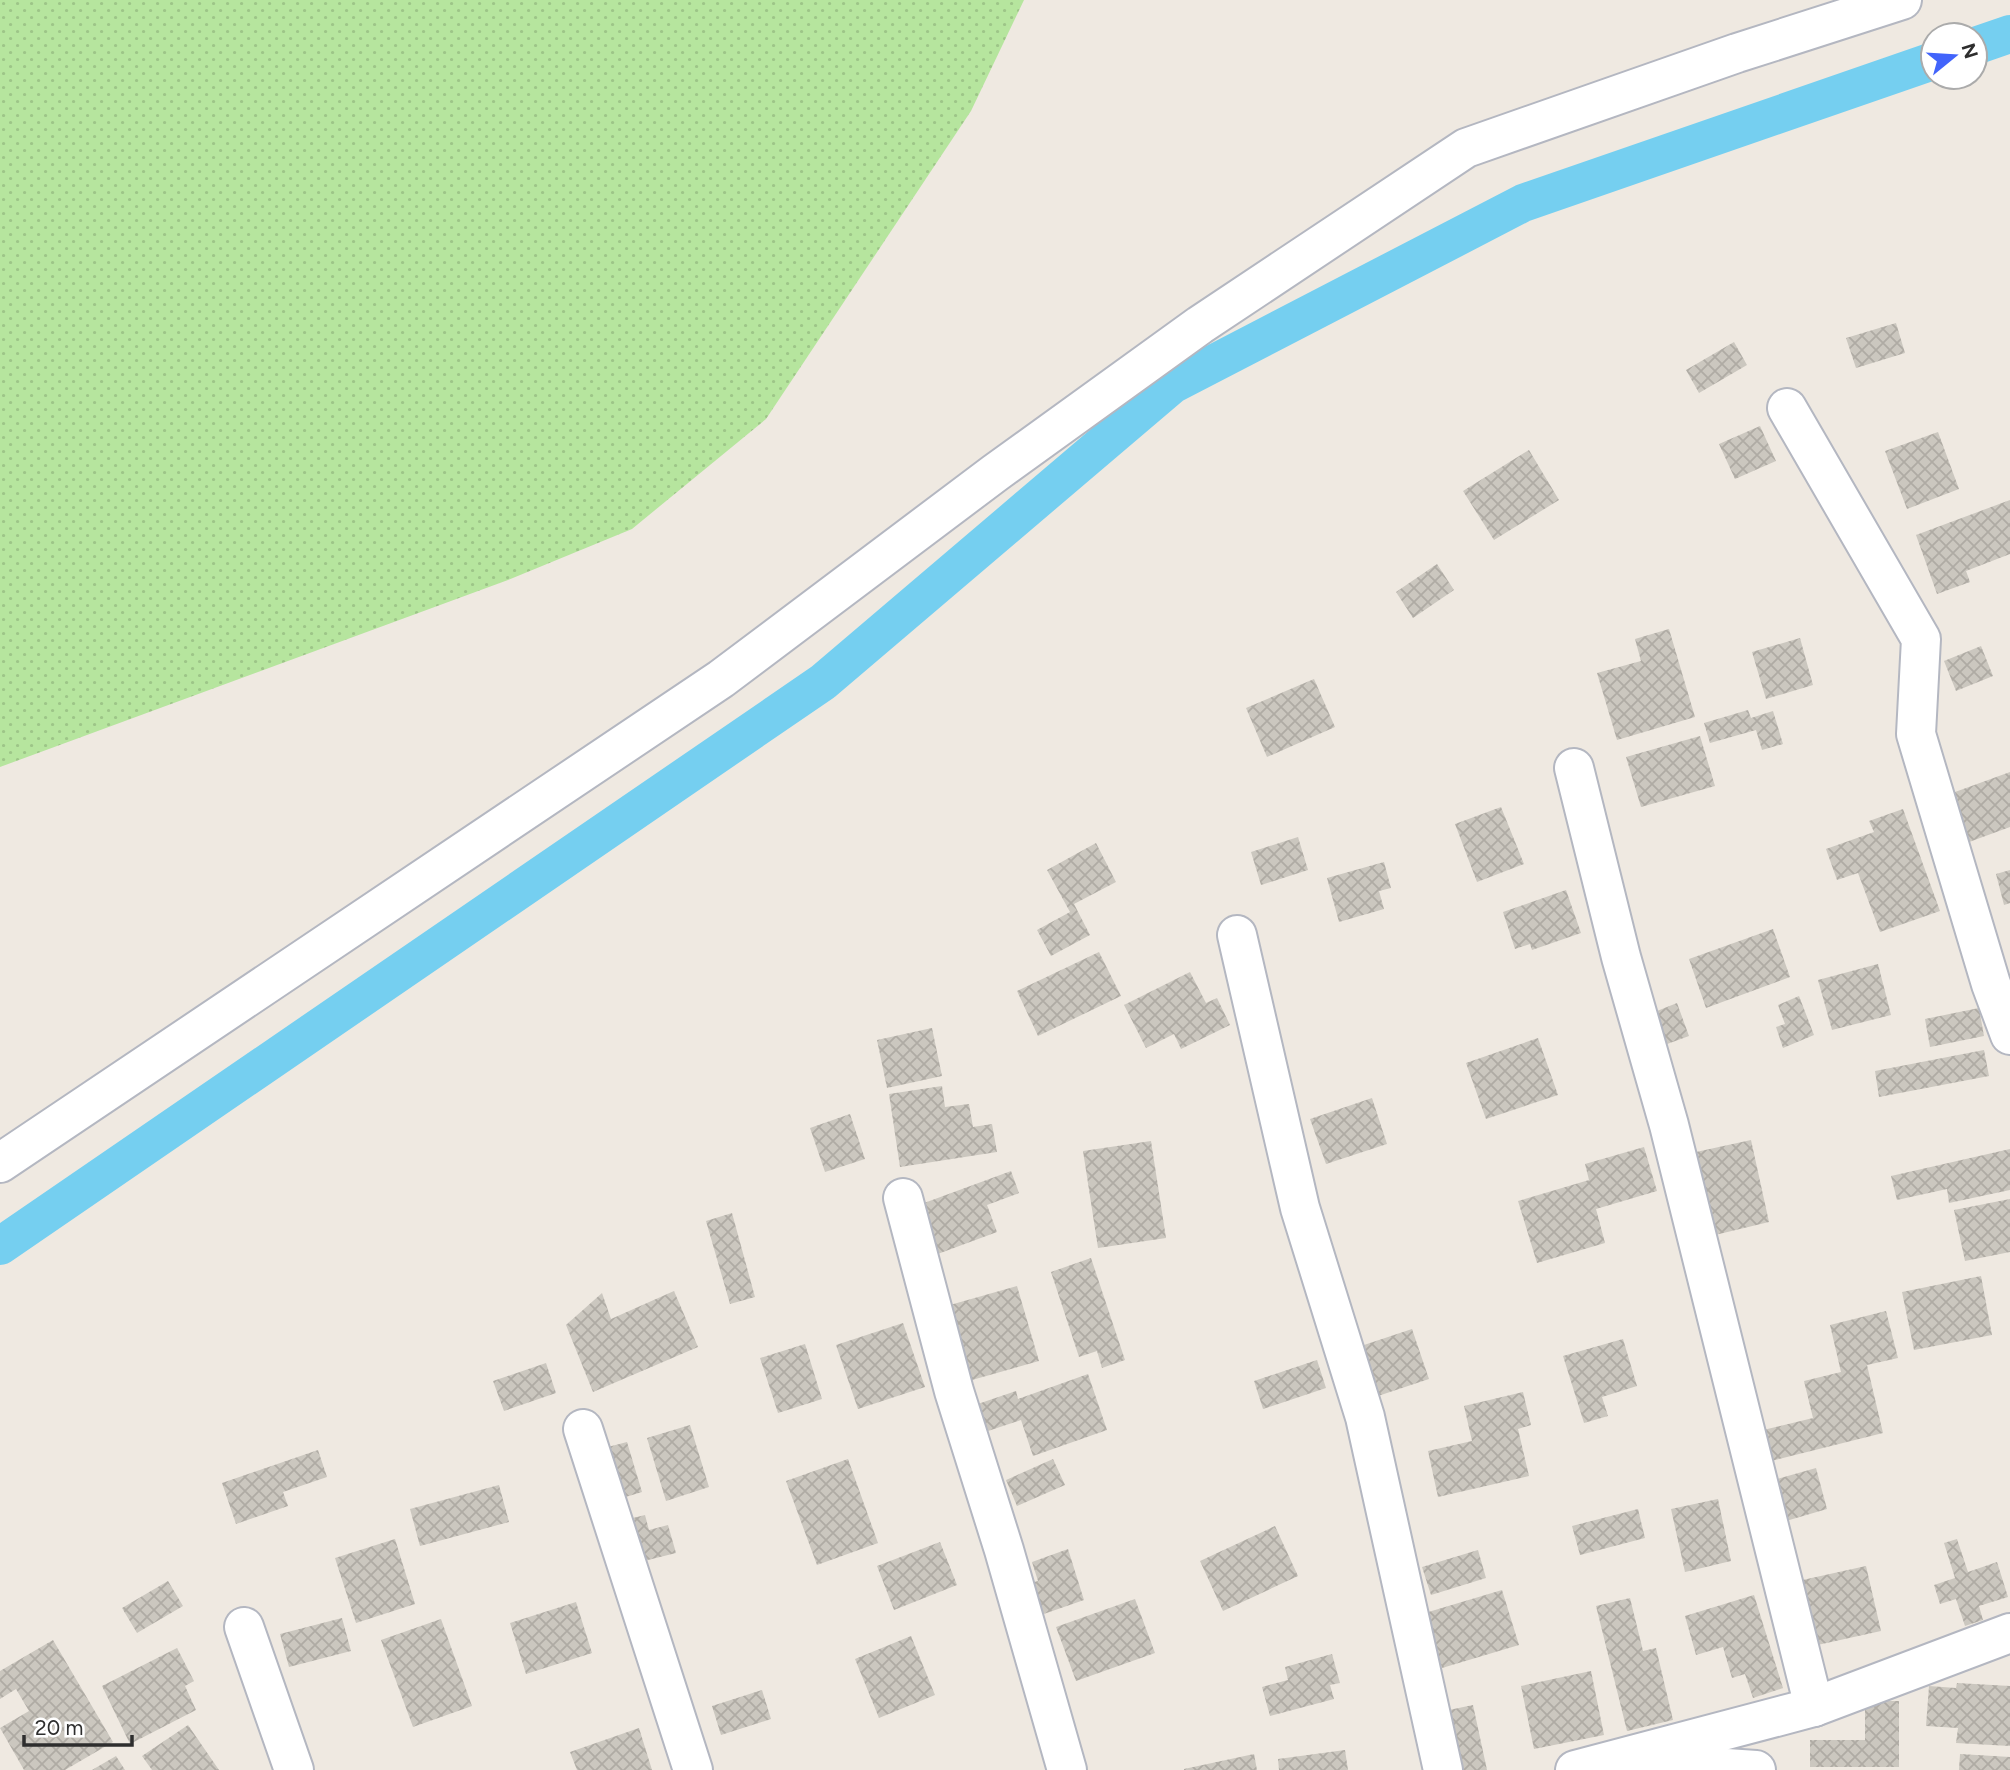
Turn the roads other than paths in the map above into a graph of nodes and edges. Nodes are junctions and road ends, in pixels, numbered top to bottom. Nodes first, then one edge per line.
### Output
1 (1902, 0) edge
2 (1787, 408) dead end
3 (1574, 768) dead end
4 (1237, 935) dead end
5 (2010, 1035) edge
6 (0, 1163) edge
7 (903, 1198) dead end
8 (583, 1429) dead end
9 (244, 1627) dead end
10 (2010, 1633) edge
11 (1814, 1707) junction
12 (1611, 1760) junction
13 (294, 1770) edge
14 (693, 1770) edge
15 (1067, 1770) edge
16 (1443, 1770) edge
17 (1575, 1770) edge
18 (1756, 1770) edge

1 - 6 street
2 - 5 street
3 - 11 street
4 - 16 street
7 - 15 street
8 - 14 street
9 - 13 street
10 - 11 street
11 - 12 street
12 - 17 street
12 - 18 street

